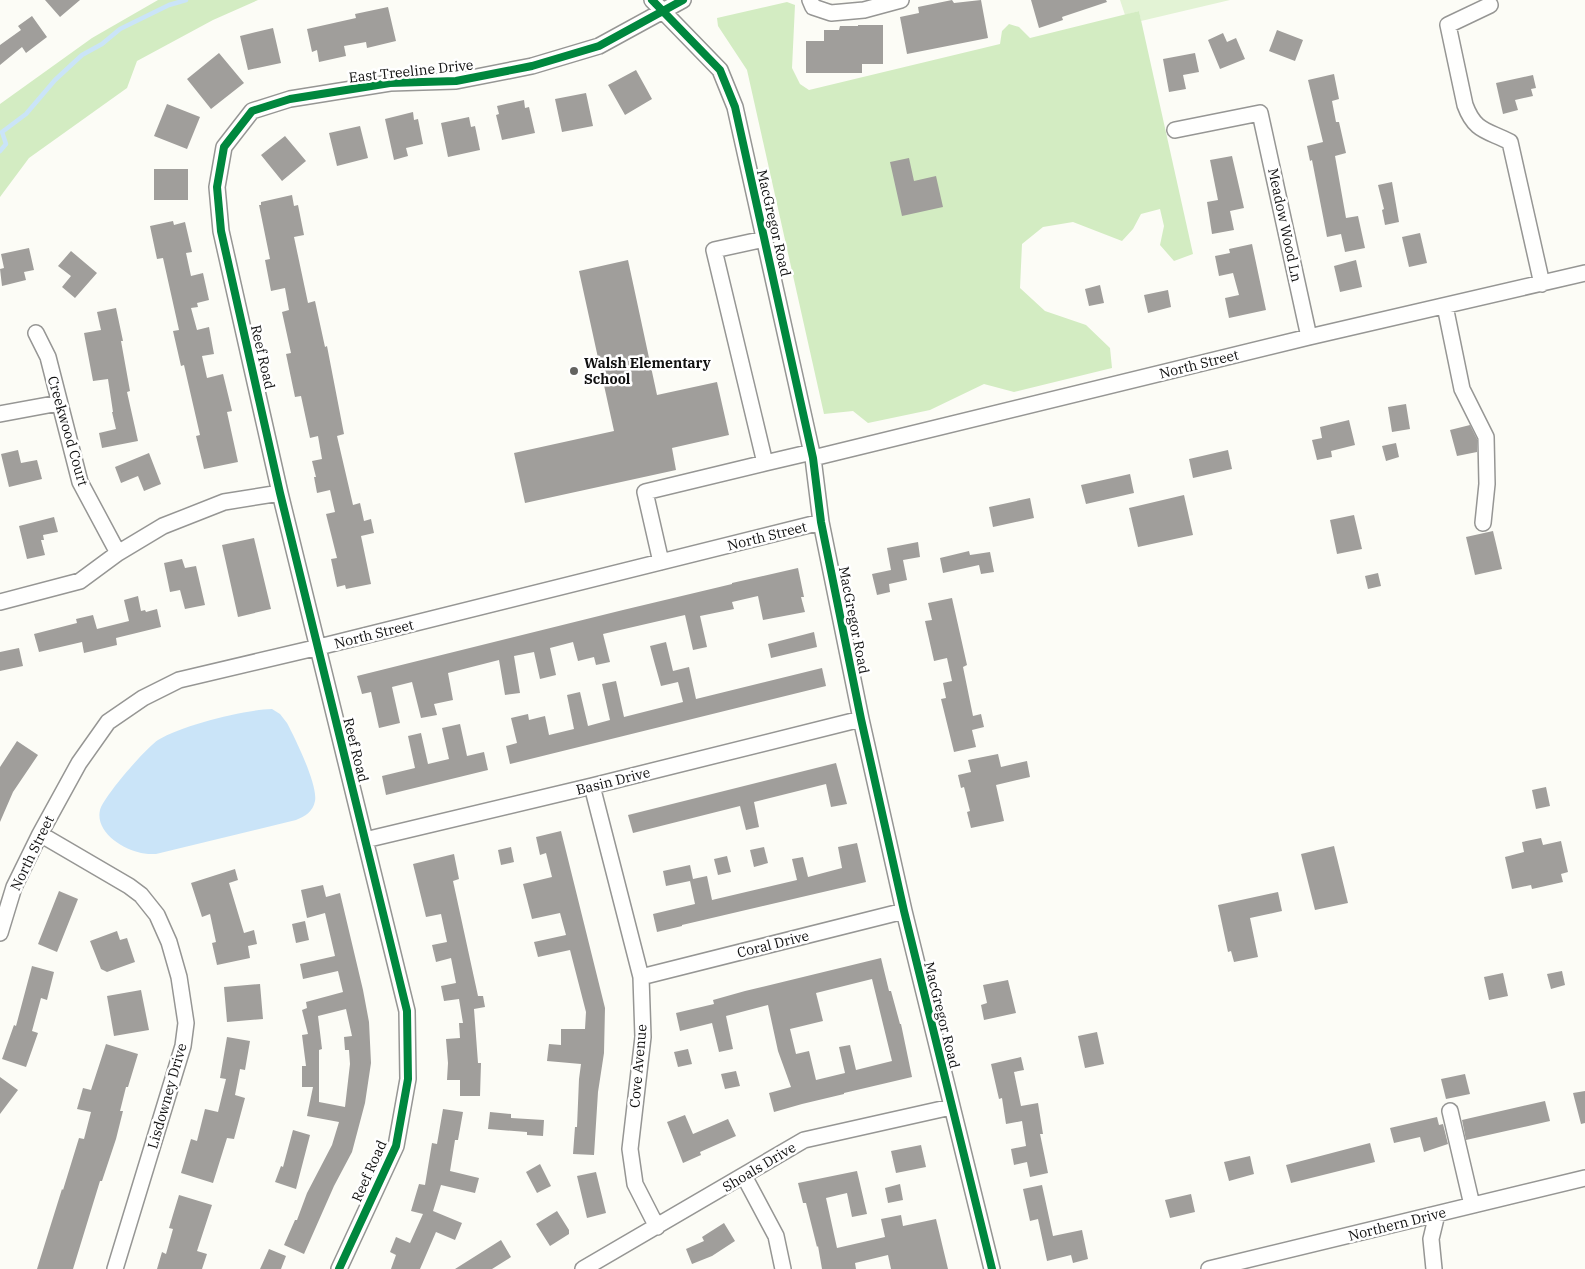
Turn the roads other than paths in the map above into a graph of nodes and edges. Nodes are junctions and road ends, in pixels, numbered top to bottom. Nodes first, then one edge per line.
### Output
1 (683, 0) edge
2 (810, 0) edge
3 (901, 0) edge
4 (656, 5) edge
5 (1490, 5) dead end
6 (1175, 130) dead end
7 (222, 231) joint
8 (764, 239) junction
9 (1585, 273) edge
10 (1542, 284) junction
11 (1444, 306) junction
12 (36, 333) dead end
13 (1309, 337) junction
14 (59, 404) junction
15 (0, 414) edge
16 (813, 455) junction
17 (765, 463) junction
18 (280, 493) junction
19 (821, 522) junction
20 (1483, 523) dead end
21 (118, 554) junction
22 (661, 562) junction
23 (0, 602) edge
24 (319, 647) junction
25 (861, 719) junction
26 (592, 786) junction
27 (40, 834) junction
28 (365, 840) junction
29 (904, 911) junction
30 (0, 933) edge
31 (641, 977) junction
32 (951, 1107) junction
33 (1450, 1111) dead end
34 (744, 1176) junction
35 (1585, 1178) edge
36 (1472, 1205) junction
37 (1437, 1214) junction
38 (657, 1227) junction
39 (115, 1269) edge
40 (339, 1269) edge
41 (583, 1269) edge
42 (783, 1269) edge
43 (992, 1269) edge
44 (1209, 1269) edge
45 (1434, 1269) edge

1 - 4 street, East Treeline Drive
2 - 3 street
4 - 7 street, East Treeline Drive
4 - 8 street, MacGregor Road
5 - 10 street
6 - 13 street, Meadow Wood Ln
7 - 18 street, Reef Road
8 - 16 street, MacGregor Road
8 - 17 street
9 - 10 street, North Street
10 - 11 street, North Street
11 - 13 street, North Street
11 - 20 street
12 - 14 street, Creekwood Court
13 - 16 street, North Street
14 - 15 street
14 - 21 street, Creekwood Court
16 - 17 street, North Street
16 - 19 street, MacGregor Road
17 - 22 street, North Street
18 - 21 street
18 - 24 street, Reef Road
19 - 22 street, North Street
19 - 25 street, MacGregor Road
21 - 23 street
22 - 24 street, North Street
24 - 27 street, North Street
24 - 28 street, Reef Road
25 - 26 street, Basin Drive
25 - 29 street, MacGregor Road
26 - 28 street, Basin Drive
26 - 31 street, Cove Avenue
27 - 30 street, North Street
27 - 39 street, Lisdowney Drive
28 - 40 street, Reef Road
29 - 31 street, Coral Drive
29 - 32 street, MacGregor Road
31 - 38 street, Cove Avenue
32 - 34 street, Shoals Drive
32 - 43 street, MacGregor Road
33 - 36 street
34 - 38 street, Shoals Drive
34 - 42 street
35 - 36 street, Northern Drive
36 - 37 street, Northern Drive
37 - 44 street, Northern Drive
37 - 45 street
38 - 41 street, Shoals Drive

